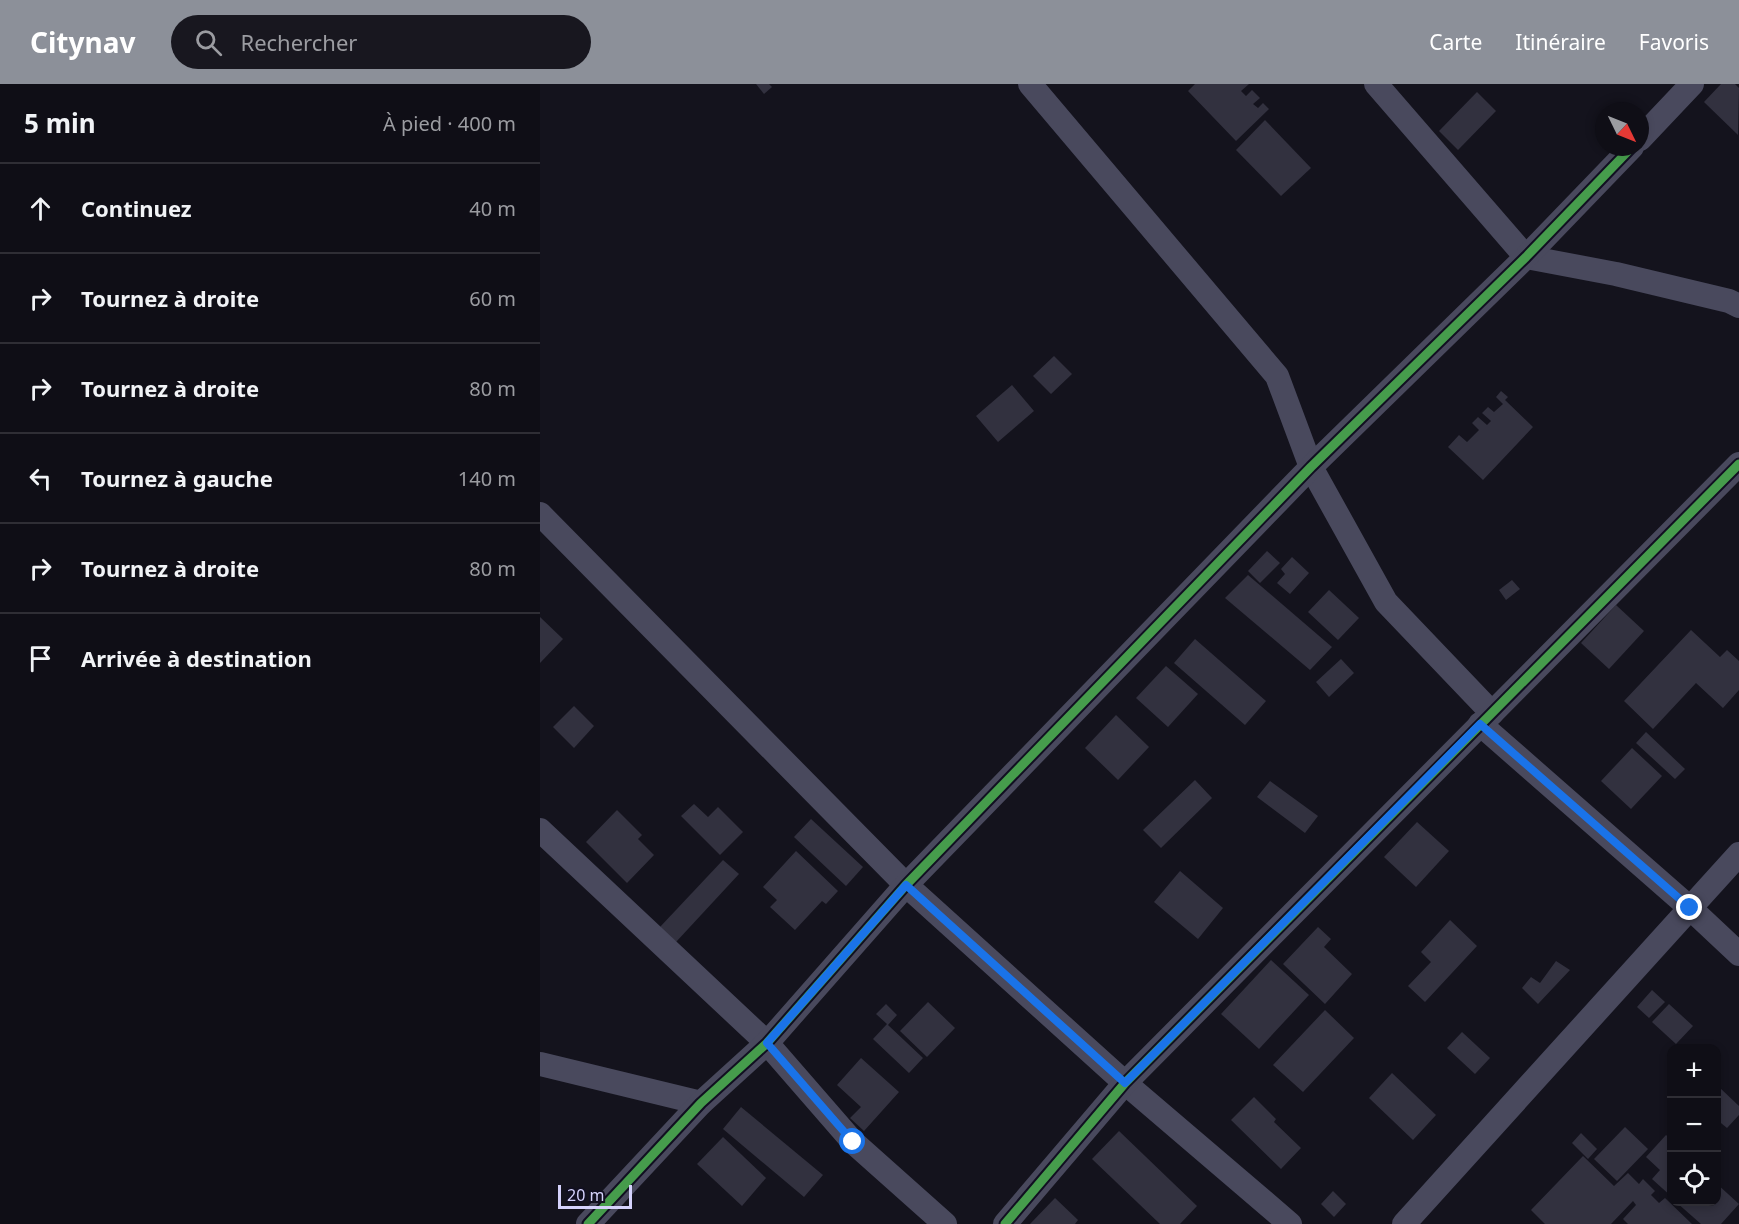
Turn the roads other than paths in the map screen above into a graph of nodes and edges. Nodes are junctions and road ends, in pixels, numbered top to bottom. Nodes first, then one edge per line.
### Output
1 (1030, 84) edge
2 (1376, 84) edge
3 (1692, 84) edge
4 (1649, 129) edge
5 (1623, 156) edge
6 (1526, 257) junction
7 (1739, 306) edge
8 (1739, 464) edge
9 (1311, 466) junction
10 (540, 514) edge
11 (1486, 718) junction
12 (540, 830) edge
13 (1739, 854) edge
14 (906, 885) junction
15 (1690, 908) junction
16 (1739, 954) edge
17 (767, 1043) junction
18 (540, 1064) edge
19 (1125, 1083) junction
20 (701, 1103) junction
21 (588, 1224) edge
22 (945, 1224) edge
23 (1005, 1224) edge
24 (1290, 1224) edge
25 (1404, 1224) edge

1 - 9 street
2 - 6 street
3 - 4 street
5 - 6 street
6 - 7 street
6 - 9 street
8 - 11 street
9 - 11 street
9 - 14 street
10 - 14 street
11 - 15 street
11 - 19 street
12 - 17 street
13 - 15 street
14 - 17 street
14 - 19 street
15 - 16 street
15 - 25 street
17 - 20 street
17 - 22 street
18 - 20 street
19 - 23 street
19 - 24 street
20 - 21 street

